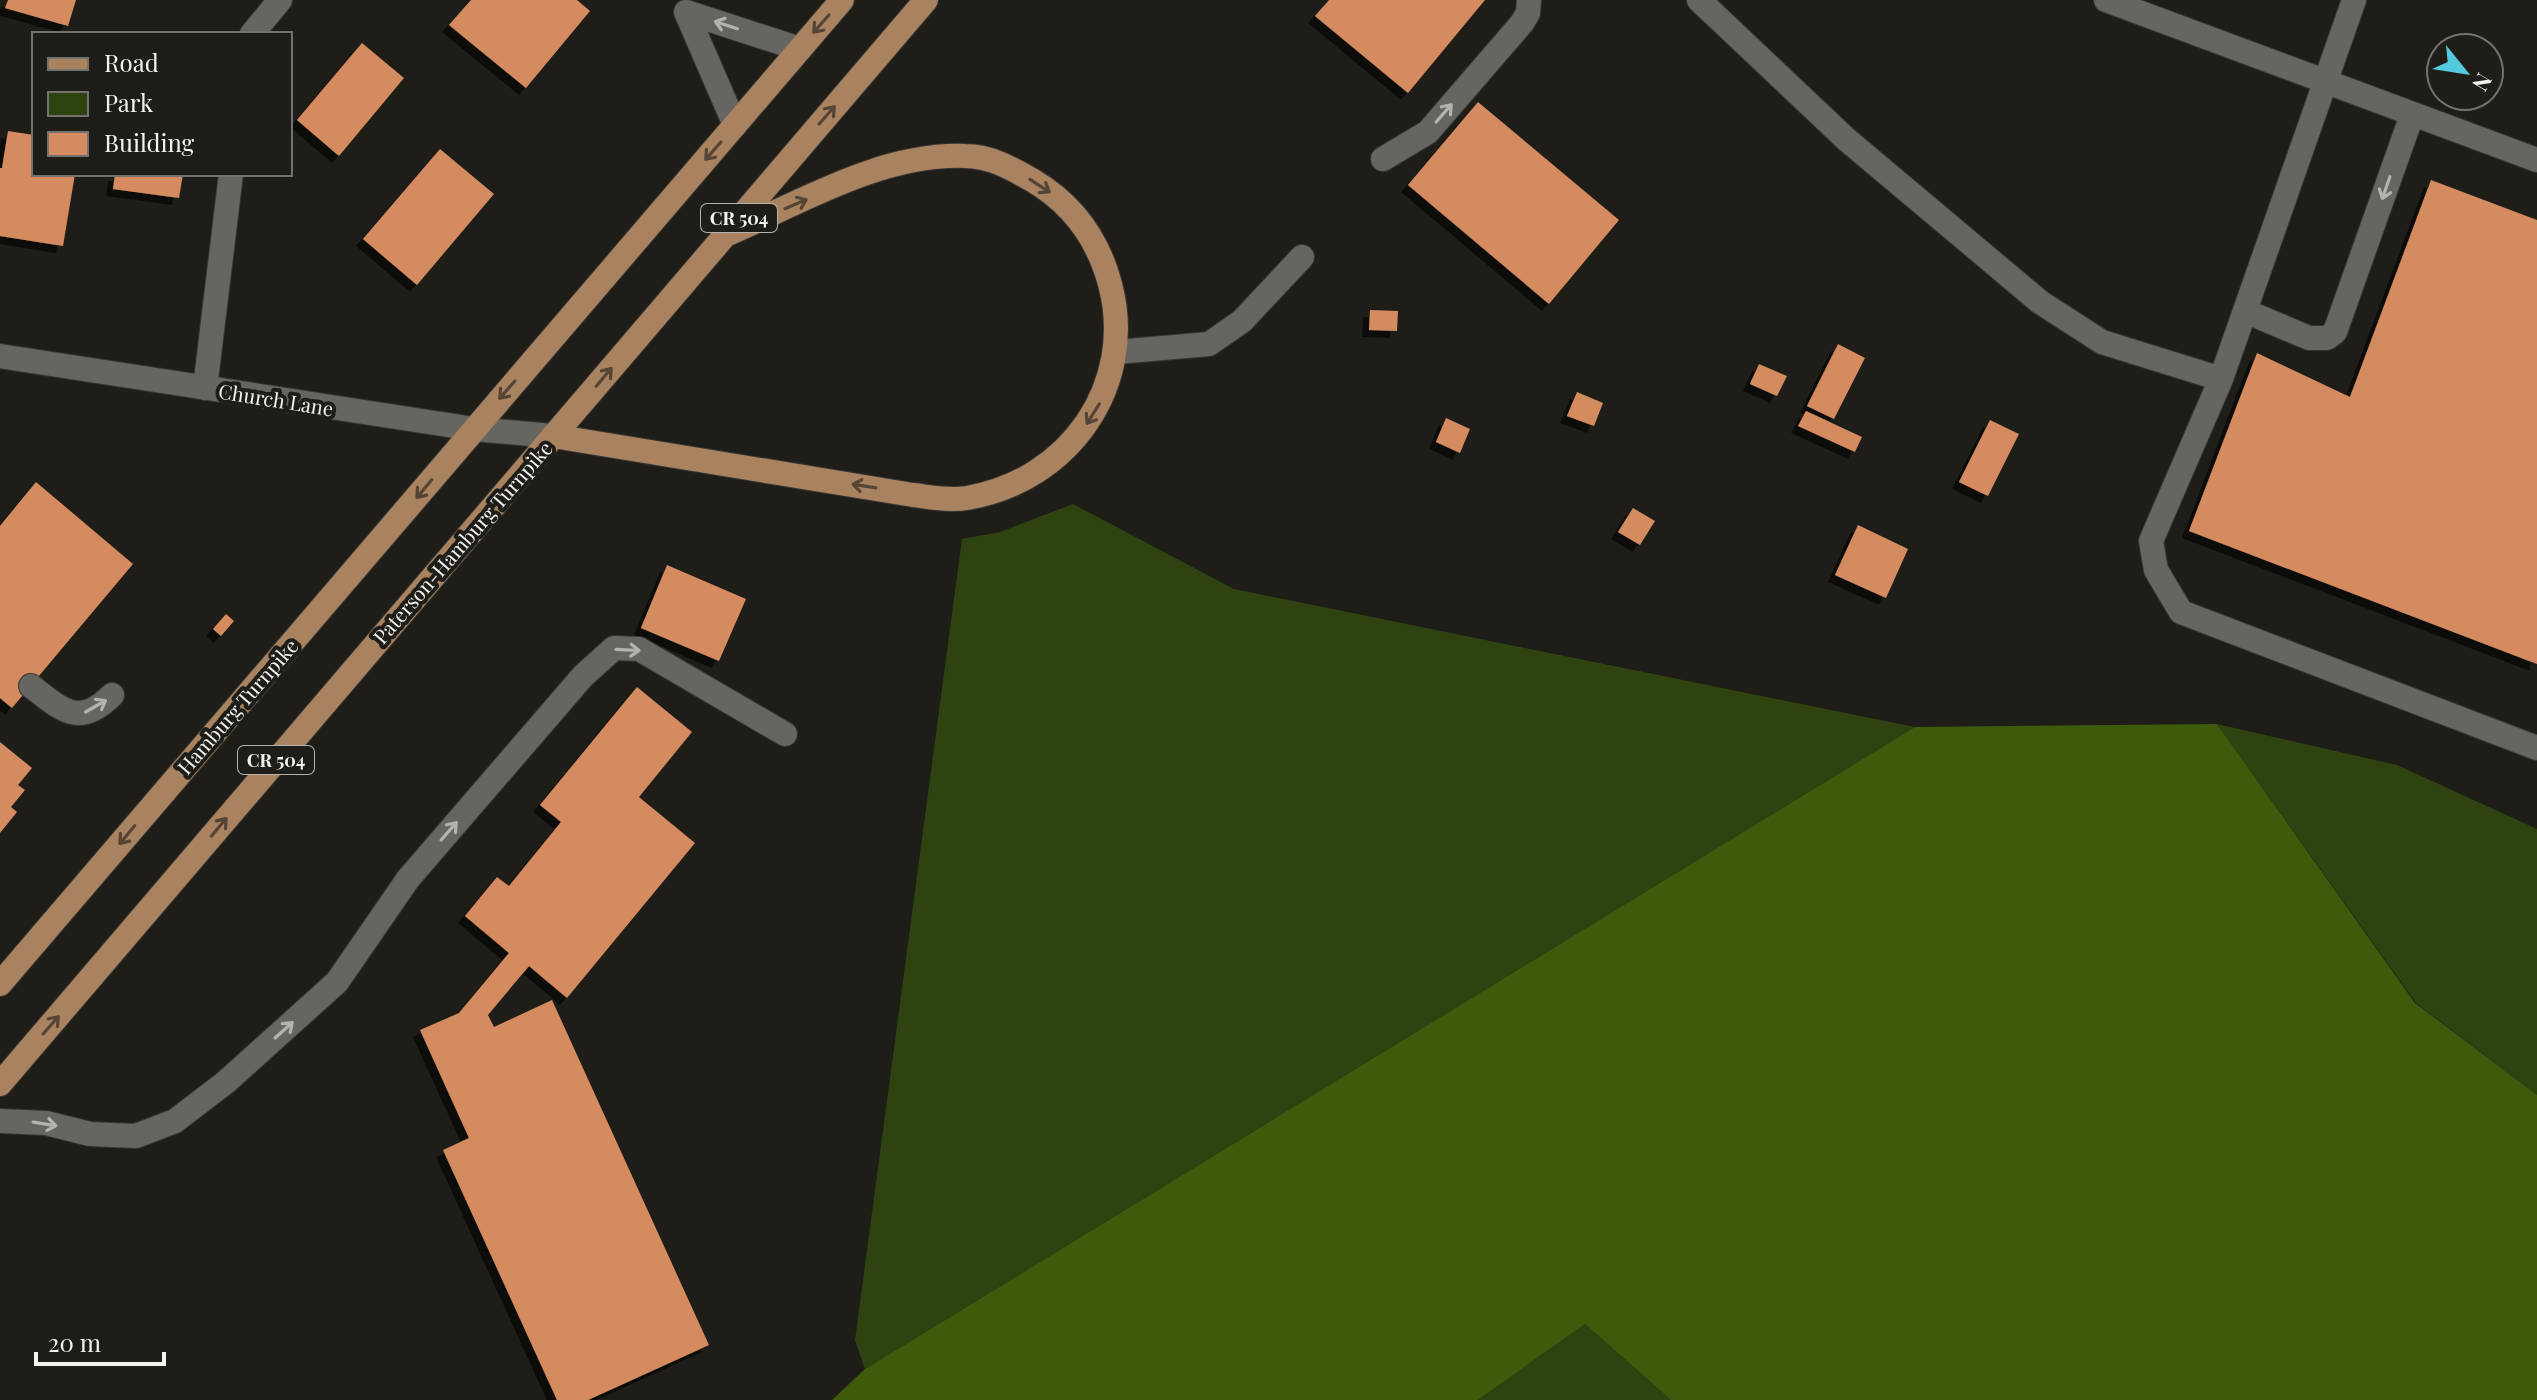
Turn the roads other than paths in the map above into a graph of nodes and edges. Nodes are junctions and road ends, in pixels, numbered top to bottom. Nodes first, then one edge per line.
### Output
1 (280, 0) edge
2 (842, 0) edge
3 (926, 0) edge
4 (1529, 0) edge
5 (1699, 0) edge
6 (2106, 0) edge
7 (2354, 0) edge
8 (679, 6) edge
9 (254, 32) edge
10 (800, 49) junction
11 (2324, 83) junction
12 (2412, 115) junction
13 (735, 125) junction
14 (1383, 159) dead end
15 (2537, 160) edge
16 (231, 176) edge
17 (724, 235) junction
18 (1302, 257) dead end
19 (2245, 311) junction
20 (1117, 352) junction
21 (0, 356) edge
22 (2221, 379) junction
23 (205, 388) junction
24 (474, 429) junction
25 (553, 436) junction
26 (31, 686) dead end
27 (112, 695) dead end
28 (785, 734) dead end
29 (2537, 748) edge
30 (0, 984) edge
31 (0, 1084) edge
32 (0, 1121) edge

1 - 9 street
2 -> 10 main road, CR 504
17 -> 3 main road, Paterson-Hamburg Turnpike / CR 504
14 -> 4 street
5 - 22 street
6 - 11 street
7 - 11 street
10 -> 8 street
8 - 13 street
10 - 13 main road, CR 504
11 - 12 street
11 - 19 street
12 - 15 street
12 -> 19 street
13 -> 24 main road, CR 504
16 - 23 street
17 -> 20 main road
25 -> 17 main road, Paterson-Hamburg Turnpike / CR 504
18 - 20 street
19 - 22 street
20 -> 25 main road
21 - 23 street, Church Lane
22 - 29 street
23 - 24 street, Church Lane
24 - 25 street, Church Lane
24 -> 30 main road, Hamburg Turnpike / CR 504
31 -> 25 main road, Paterson-Hamburg Turnpike / CR 504
26 -> 27 street
32 -> 28 street

